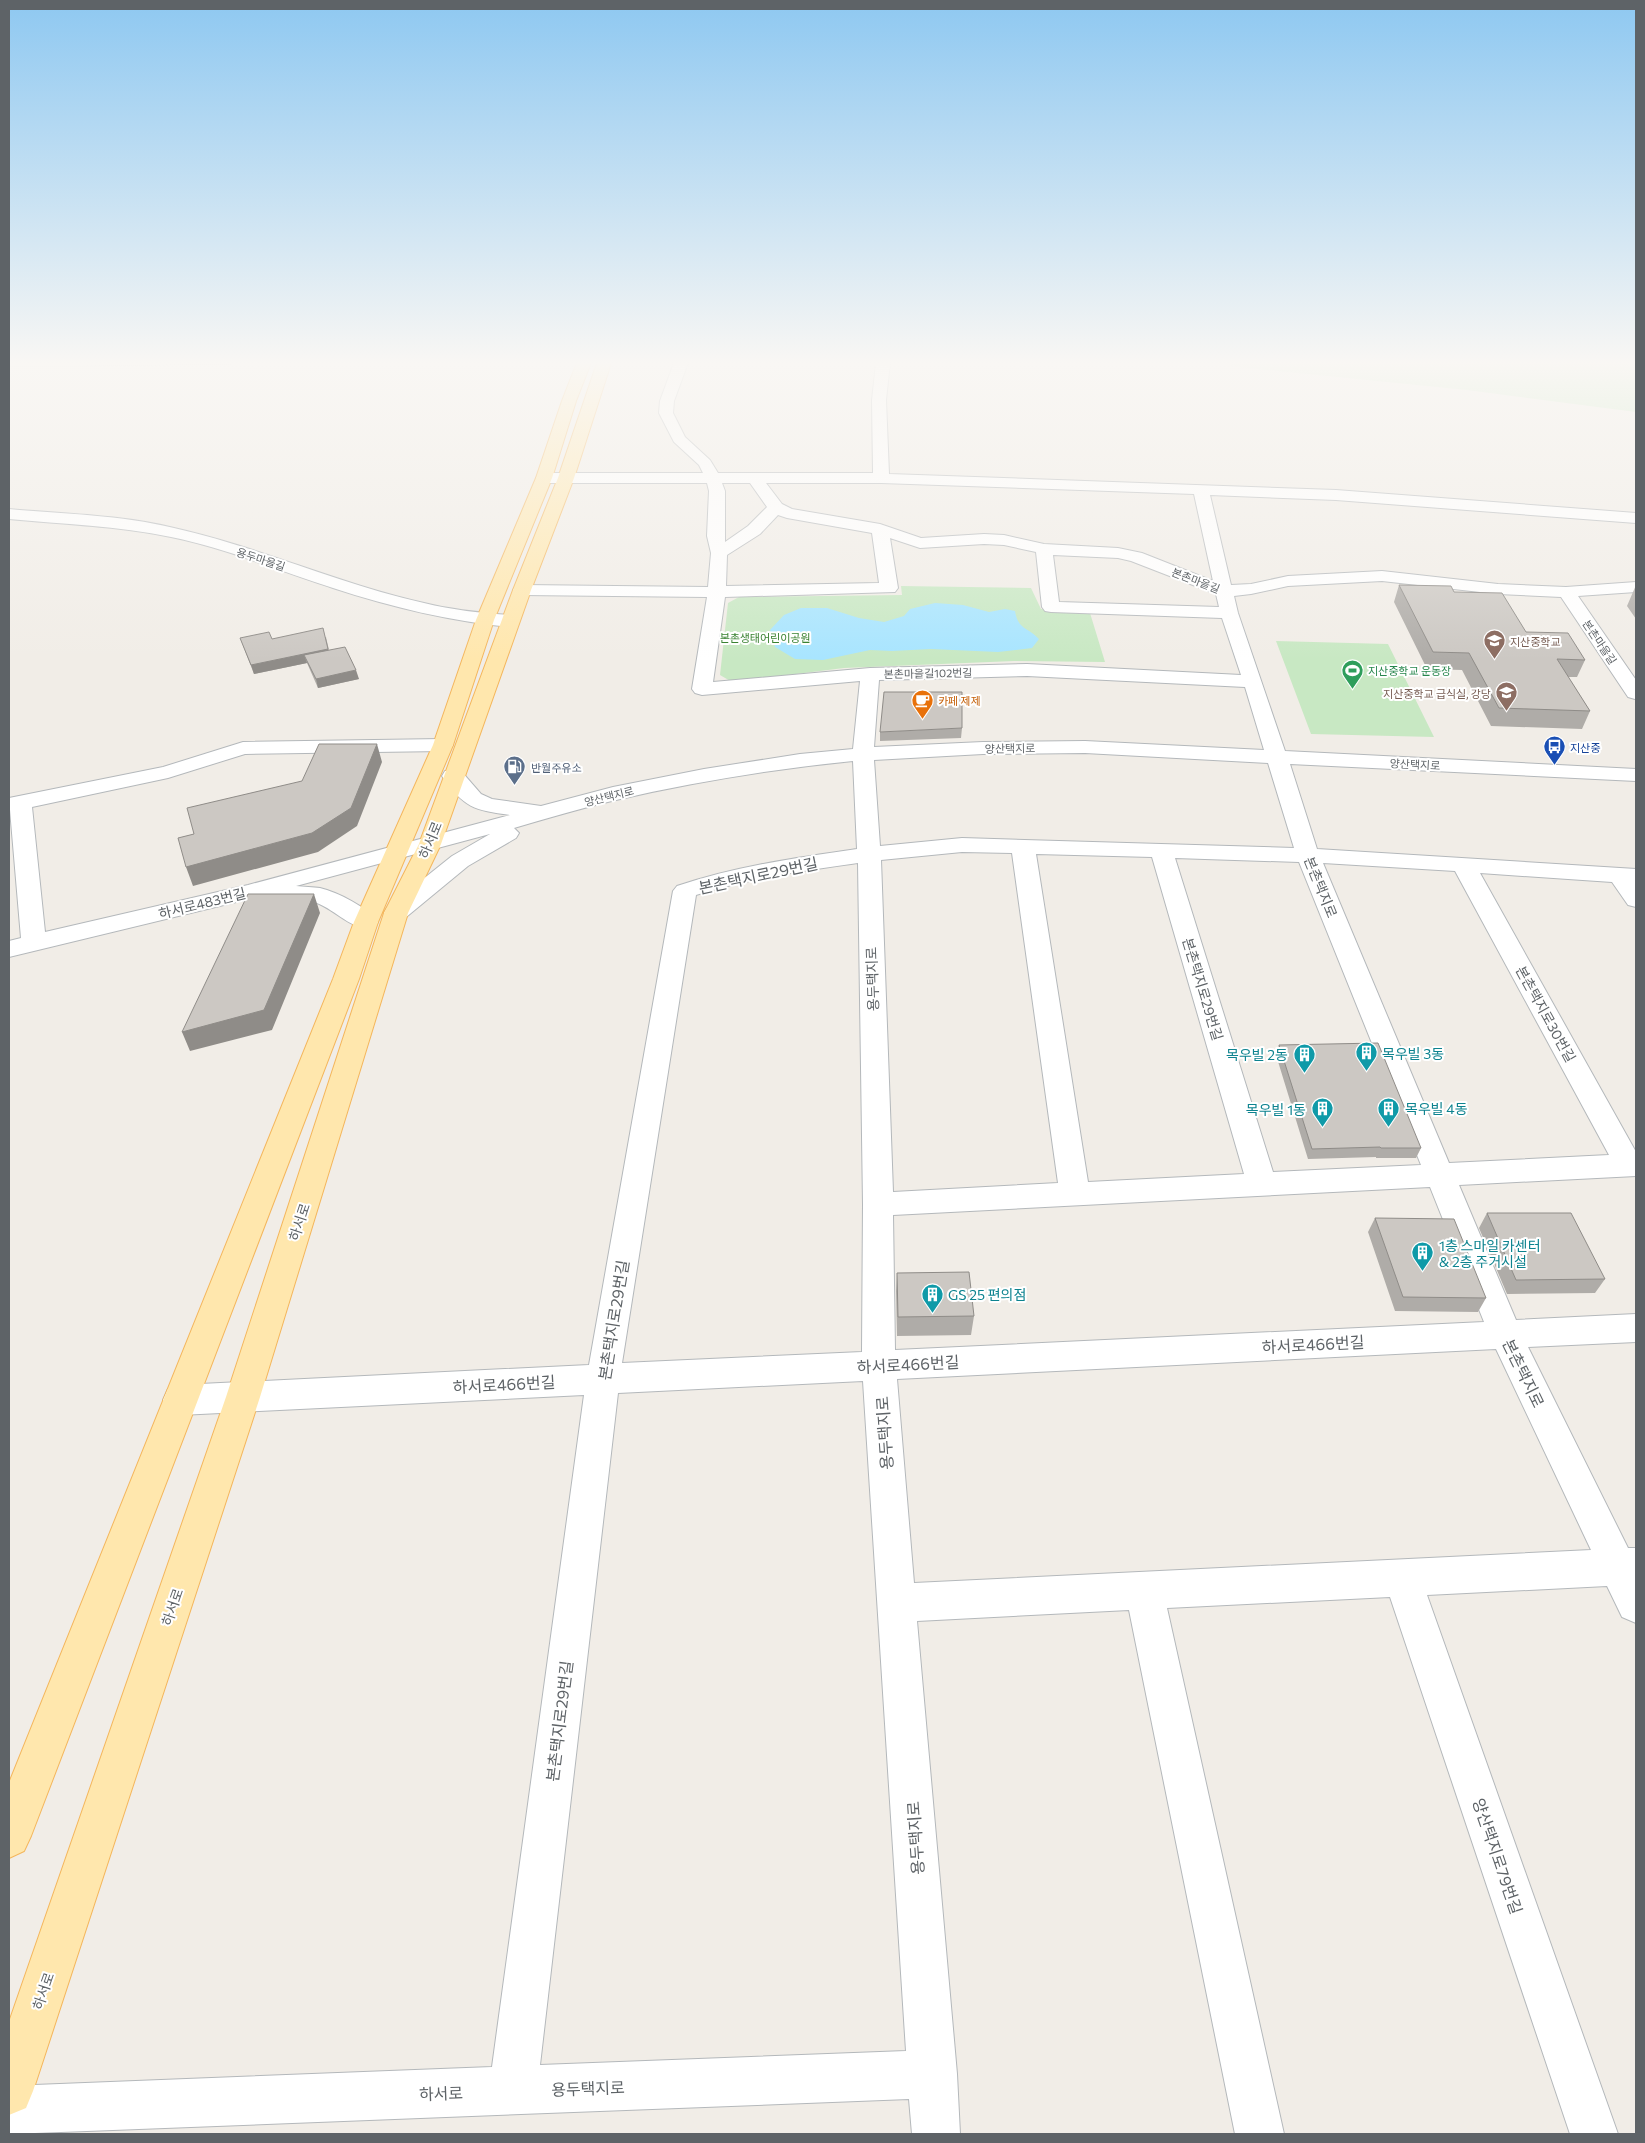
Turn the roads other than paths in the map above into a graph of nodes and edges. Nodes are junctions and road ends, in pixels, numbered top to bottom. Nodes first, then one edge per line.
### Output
1 (550, 460) edge
2 (572, 460) edge
3 (702, 460) edge
4 (880, 460) edge
5 (544, 478) junction
6 (566, 478) junction
7 (713, 478) junction
8 (754, 478) junction
9 (880, 478) junction
10 (1201, 490) junction
11 (776, 507) junction
12 (9, 514) edge
13 (1636, 518) edge
14 (880, 530) junction
15 (1044, 549) junction
16 (719, 553) junction
17 (1636, 587) edge
18 (522, 590) junction
19 (1223, 591) junction
20 (716, 592) junction
21 (1566, 592) junction
22 (1229, 613) junction
23 (484, 620) junction
24 (510, 621) junction
25 (870, 674) junction
26 (1253, 682) junction
27 (1636, 694) edge
28 (863, 754) junction
29 (1276, 757) junction
30 (448, 761) junction
31 (1636, 775) edge
32 (15, 803) edge
33 (545, 813) junction
34 (430, 844) junction
35 (1023, 847) junction
36 (1161, 850) junction
37 (395, 854) junction
38 (869, 854) junction
39 (1308, 855) junction
40 (1463, 864) junction
41 (1627, 875) edge
42 (251, 891) junction
43 (1636, 900) edge
44 (381, 918) junction
45 (34, 943) junction
46 (9, 949) edge
47 (1632, 1165) edge
48 (1439, 1175) junction
49 (1262, 1184) junction
50 (1075, 1194) junction
51 (878, 1204) junction
52 (1636, 1328) edge
53 (1505, 1334) junction
54 (879, 1366) junction
55 (603, 1379) junction
56 (243, 1397) junction
57 (180, 1400) junction
58 (1628, 1566) edge
59 (1402, 1578) junction
60 (1144, 1590) junction
61 (897, 1603) junction
62 (1636, 1604) edge
63 (9, 1836) edge
64 (933, 2074) junction
65 (9, 2091) edge
66 (513, 2091) junction
67 (9, 2110) edge
68 (936, 2134) edge
69 (1260, 2134) edge
70 (1594, 2134) edge

1 - 5 main road, 하서로
2 - 6 main road, 하서로
3 - 7 street
4 - 9 street
5 - 6 street
5 - 23 main road, 하서로
6 - 7 street
6 - 18 main road, 하서로
7 - 8 street
7 - 16 street, 본촌마을길102번길
8 - 9 street
8 - 11 street
9 - 10 street
10 - 13 street
10 - 19 street, 본촌택지로
11 - 14 street, 본촌마을길
11 - 16 street
12 - 23 street, 용두마을길
14 - 15 street, 본촌마을길
14 - 20 street
15 - 19 street, 본촌마을길
15 - 22 street
16 - 20 street, 본촌마을길102번길
17 - 21 street
18 - 20 street
18 - 24 main road, 하서로
19 - 21 street, 본촌마을길
19 - 22 street, 본촌택지로
20 - 25 street, 본촌마을길102번길
21 - 27 street, 본촌마을길
22 - 26 street, 본촌택지로
23 - 24 street, 용두마을길
23 - 30 main road, 하서로
24 - 30 main road, 하서로
25 - 26 street, 본촌마을길102번길
25 - 28 street, 용두택지로
26 - 29 street, 본촌택지로
28 - 29 street, 양산택지로
28 - 33 street, 양산택지로
28 - 38 street, 용두택지로
29 - 31 street, 양산택지로
29 - 39 street, 본촌택지로
30 - 32 street
30 - 33 street
30 - 34 main road, 하서로
30 - 37 main road, 하서로
32 - 45 street
33 - 34 street, 양산택지로
33 - 44 street
34 - 37 street, 양산택지로
34 - 44 main road, 하서로
35 - 36 street, 본촌택지로29번길
35 - 38 street, 본촌택지로29번길
35 - 50 street
36 - 39 street, 본촌택지로29번길
36 - 49 street, 본촌택지로29번길
37 - 42 street, 하서로483번길
37 - 44 main road, 하서로
38 - 51 street, 용두택지로
38 - 55 street, 본촌택지로29번길
39 - 40 street
39 - 48 street, 본촌택지로
40 - 41 street
40 - 47 street, 본촌택지로30번길
41 - 43 street
42 - 44 street
42 - 45 street, 하서로483번길
44 - 56 main road, 하서로
44 - 57 main road, 하서로
45 - 46 street, 하서로483번길
47 - 48 street
48 - 49 street
48 - 53 street, 본촌택지로
49 - 50 street
50 - 51 street
51 - 54 street, 용두택지로
52 - 53 street, 하서로466번길
53 - 54 street, 하서로466번길
53 - 58 street, 본촌택지로
54 - 55 street, 하서로466번길
54 - 61 street, 용두택지로
55 - 56 street, 하서로466번길
55 - 66 street, 본촌택지로29번길
56 - 57 street, 하서로466번길
56 - 65 main road, 하서로
57 - 63 main road, 하서로
58 - 59 street
58 - 62 street, 본촌택지로
59 - 60 street
59 - 70 street, 양산택지로79번길
60 - 61 street
60 - 69 street
61 - 64 street, 용두택지로
64 - 66 street, 용두택지로
64 - 68 street, 용두택지로
66 - 67 street, 하서로

